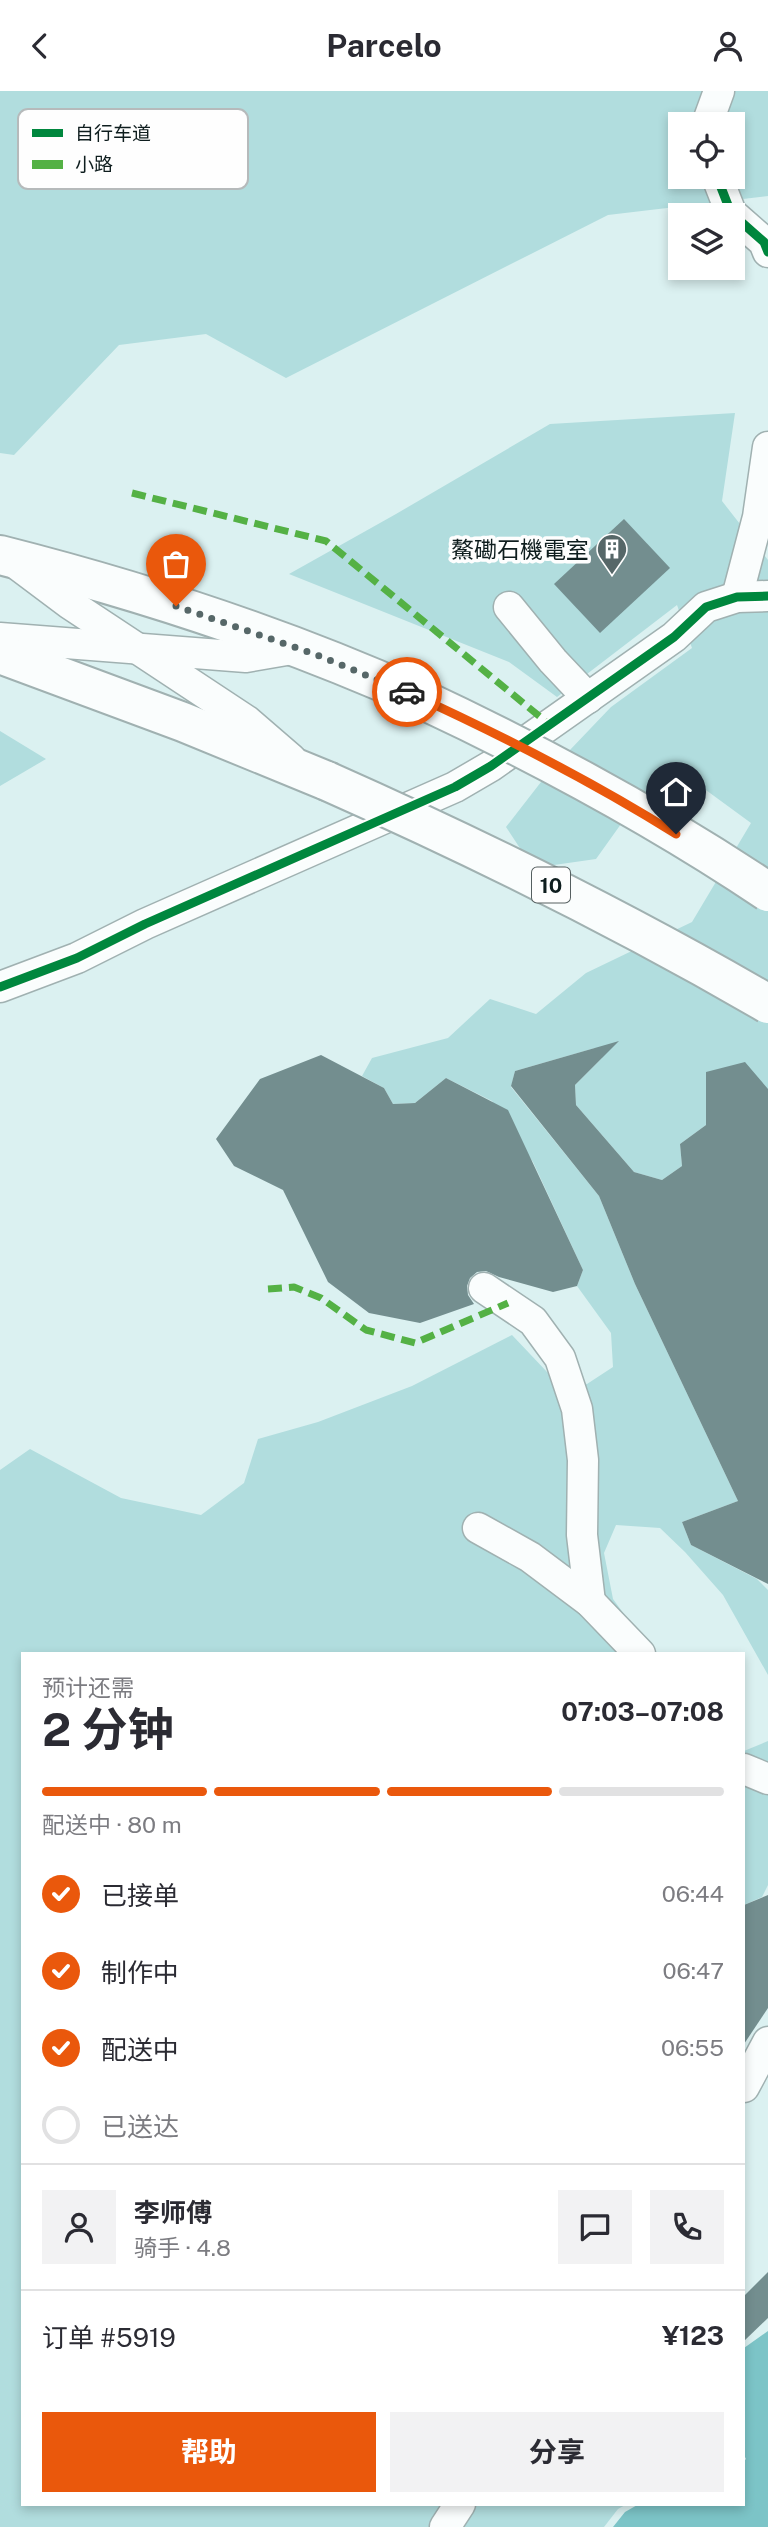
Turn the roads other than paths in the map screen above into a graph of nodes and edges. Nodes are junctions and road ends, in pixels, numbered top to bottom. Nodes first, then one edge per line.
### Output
1 (719, 91) edge
2 (712, 112) edge
3 (722, 189) edge
4 (768, 252) edge
5 (768, 447) edge
6 (3, 556) edge
7 (768, 596) edge
8 (737, 597) junction
9 (509, 607) dead end
10 (0, 638) edge
11 (137, 648) junction
12 (299, 648) junction
13 (0, 654) edge
14 (588, 698) junction
15 (318, 777) junction
16 (768, 892) edge
17 (0, 986) edge
18 (768, 1004) edge
19 (484, 1288) dead end
20 (478, 1528) dead end
21 (590, 1602) junction
22 (638, 1652) edge
23 (745, 1769) edge
24 (768, 1779) edge
25 (768, 2042) edge
26 (754, 2083) edge
27 (459, 2506) edge
28 (445, 2527) edge

1 - 2 street
3 - 4 street
5 - 8 street
6 - 11 street
6 - 12 highway
7 - 8 street
8 - 14 street
9 - 14 street
10 - 11 street
11 - 12 street
11 - 15 street
12 - 16 highway, bridge
13 - 15 highway, 10
14 - 17 street
15 - 18 highway, 10, bridge
19 - 21 street
20 - 21 street
21 - 22 street
23 - 24 street
25 - 26 street
27 - 28 street

